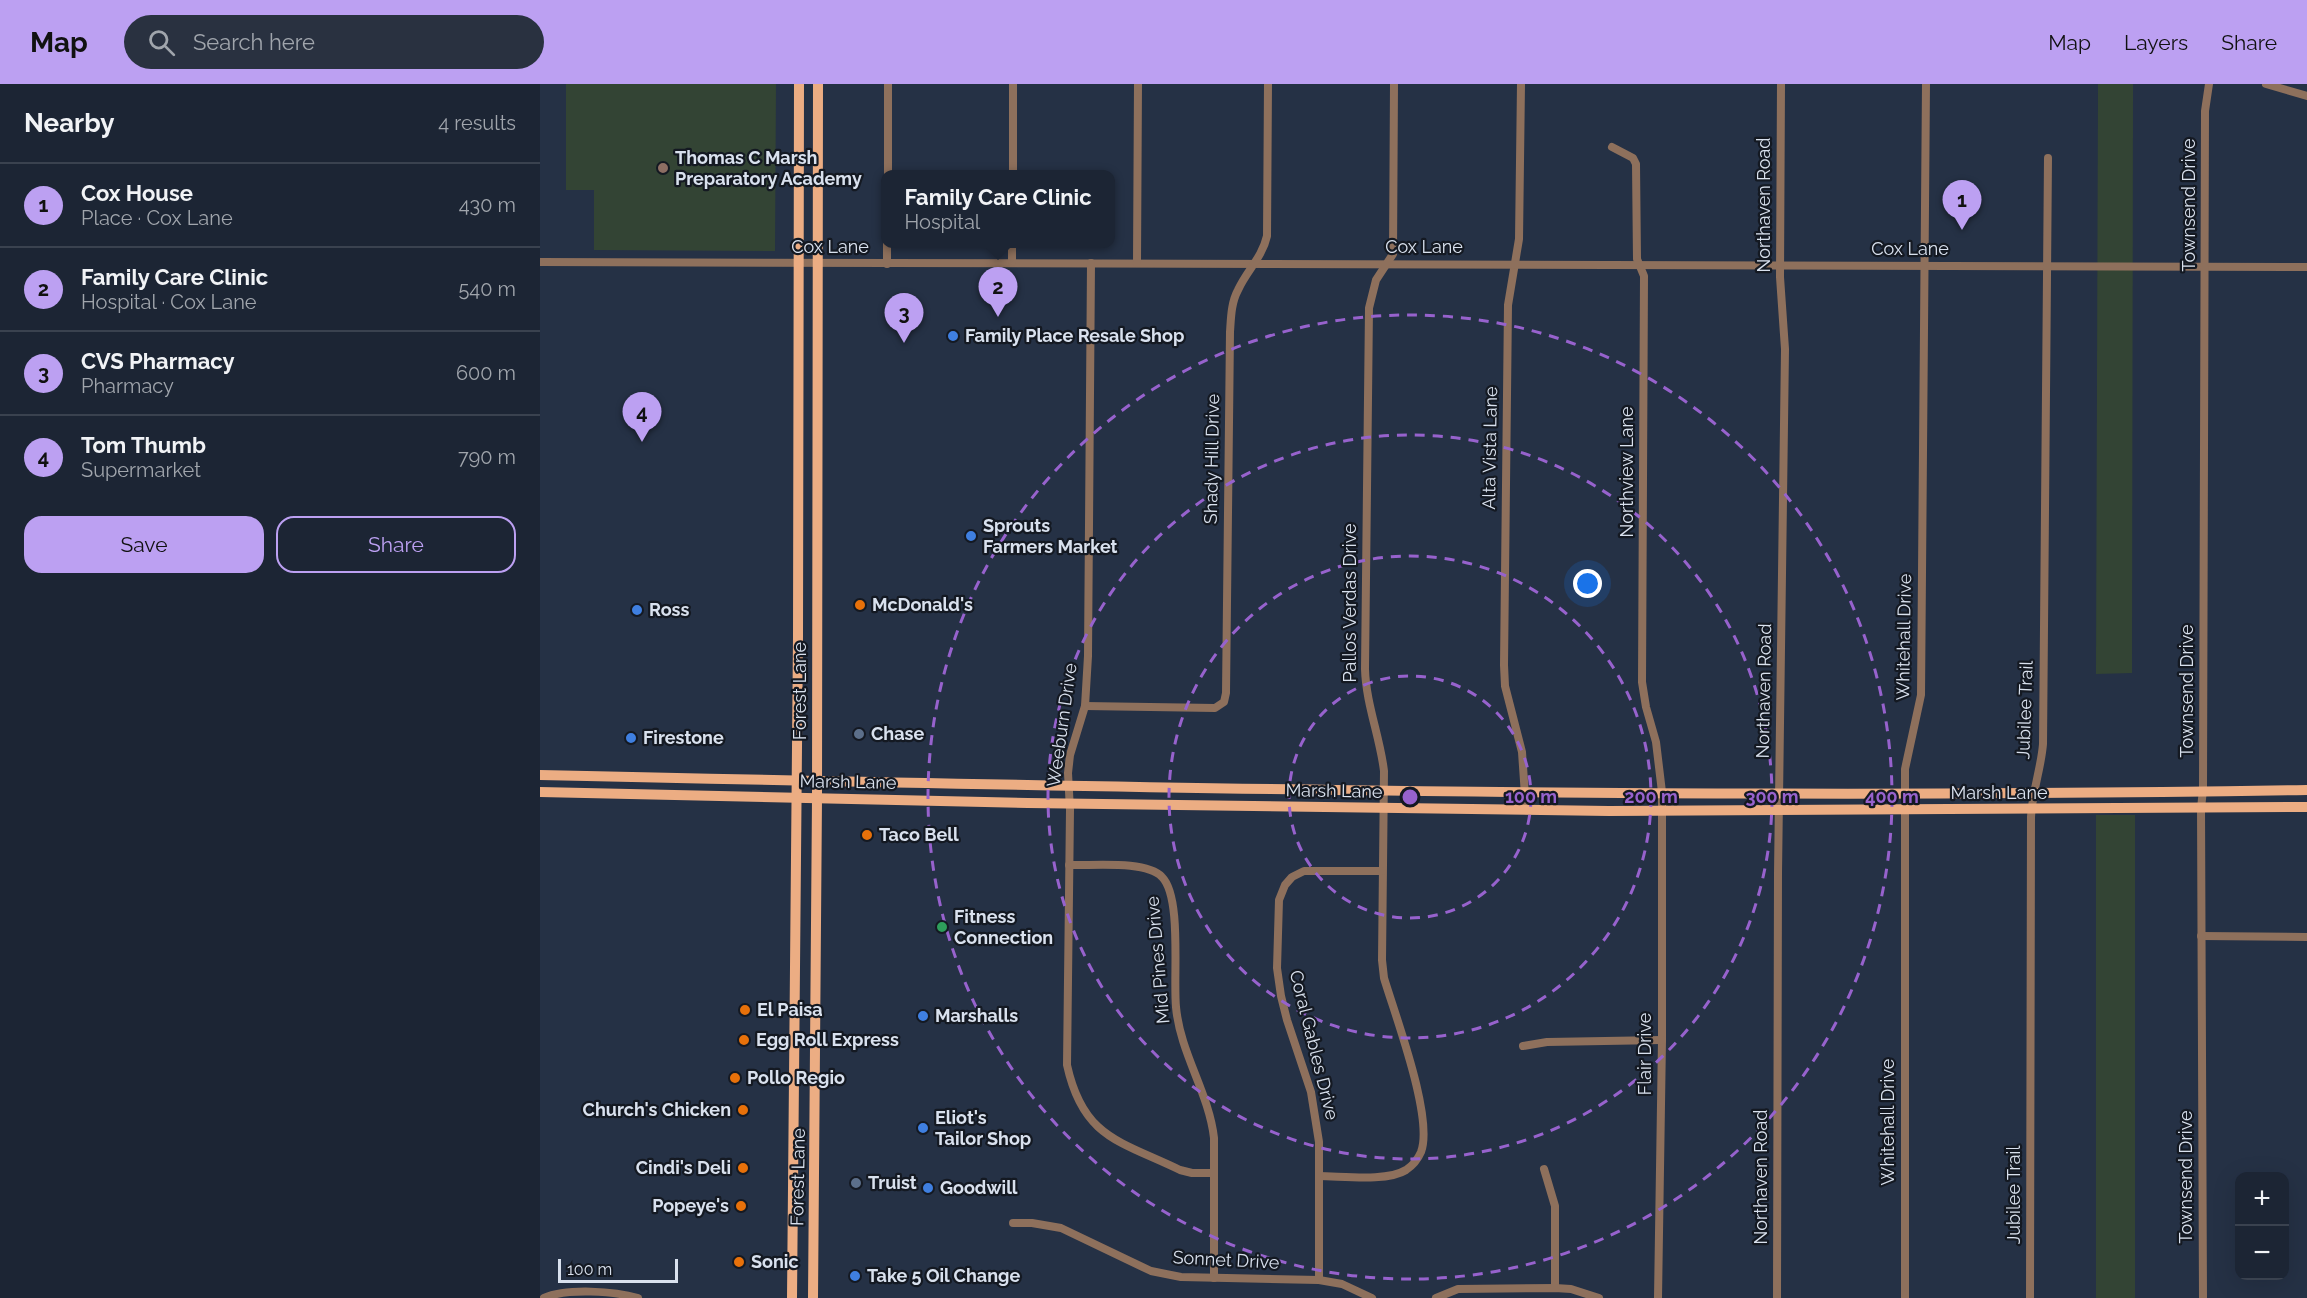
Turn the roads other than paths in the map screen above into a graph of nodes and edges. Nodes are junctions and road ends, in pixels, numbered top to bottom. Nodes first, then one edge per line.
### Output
1 (799, 84) edge
2 (818, 84) edge
3 (888, 84) edge
4 (1013, 84) edge
5 (1138, 84) edge
6 (1268, 84) edge
7 (1394, 84) edge
8 (1521, 84) edge
9 (1781, 84) edge
10 (1926, 84) edge
11 (2209, 84) edge
12 (2266, 84) edge
13 (2307, 96) edge
14 (1612, 147) dead end
15 (2048, 158) dead end
16 (888, 170) edge
17 (1013, 170) edge
18 (887, 248) edge
19 (1012, 248) edge
20 (540, 262) edge
21 (1012, 262) junction
22 (1091, 262) junction
23 (799, 263) junction
24 (817, 263) junction
25 (1137, 263) junction
26 (1255, 263) junction
27 (887, 264) junction
28 (1386, 264) junction
29 (1515, 264) junction
30 (1640, 265) junction
31 (1780, 266) junction
32 (1925, 266) junction
33 (2047, 266) junction
34 (2205, 267) junction
35 (2307, 267) edge
36 (799, 417) junction
37 (817, 418) junction
38 (798, 637) junction
39 (816, 637) junction
40 (1085, 706) junction
41 (540, 775) edge
42 (661, 777) junction
43 (797, 780) junction
44 (816, 780) junction
45 (937, 783) junction
46 (1067, 785) junction
47 (2203, 790) junction
48 (2307, 790) edge
49 (1384, 791) junction
50 (540, 792) edge
51 (1662, 792) junction
52 (1779, 792) junction
53 (1905, 792) junction
54 (2033, 792) junction
55 (1525, 793) junction
56 (661, 795) junction
57 (797, 797) junction
58 (817, 798) junction
59 (939, 800) junction
60 (1069, 803) junction
61 (2307, 807) edge
62 (1384, 808) junction
63 (2202, 808) junction
64 (1526, 810) junction
65 (1778, 810) junction
66 (1905, 810) junction
67 (2031, 810) junction
68 (1661, 811) junction
69 (1069, 865) junction
70 (1382, 871) junction
71 (2201, 936) junction
72 (2307, 937) edge
73 (796, 938) junction
74 (816, 939) junction
75 (1662, 1040) junction
76 (1523, 1046) dead end
77 (794, 1111) junction
78 (815, 1111) junction
79 (1544, 1168) dead end
80 (1214, 1173) junction
81 (1319, 1176) junction
82 (792, 1222) junction
83 (813, 1223) junction
84 (1013, 1224) dead end
85 (1214, 1278) junction
86 (1319, 1280) junction
87 (1555, 1288) junction
88 (544, 1298) edge
89 (638, 1298) edge
90 (792, 1298) edge
91 (813, 1298) edge
92 (1372, 1298) edge
93 (1436, 1298) edge
94 (1599, 1298) edge
95 (1658, 1298) edge
96 (1777, 1298) edge
97 (1905, 1298) edge
98 (2030, 1298) edge
99 (2202, 1298) edge

1 - 23 main road, Forest Lane
2 - 24 main road, Forest Lane
3 - 16 street
4 - 17 street
5 - 25 street
6 - 26 street, Shady Hill Drive
7 - 28 street, Pallos Verdas Drive
8 - 29 street, Alta Vista Lane
9 - 31 street, Northaven Road
10 - 32 street, Whitehall Drive
11 - 34 street, Townsend Drive
12 - 13 street
14 - 30 street, Northview Lane
15 - 33 street, Jubilee Trail
18 - 27 street
19 - 21 street
20 - 23 street, Cox Lane
21 - 22 street, Cox Lane
21 - 27 street, Cox Lane
22 - 25 street, Cox Lane
22 - 40 street, Weeburn Drive
23 - 24 street, Cox Lane
23 - 36 main road, Forest Lane
24 - 27 street, Cox Lane
24 - 37 main road, Forest Lane
25 - 26 street, Cox Lane
26 - 28 street, Cox Lane
26 - 40 street, Shady Hill Drive
28 - 29 street, Cox Lane
28 - 49 street, Pallos Verdas Drive
29 - 30 street, Cox Lane
29 - 55 street, Alta Vista Lane
30 - 31 street, Cox Lane
30 - 51 street, Northview Lane
31 - 32 street, Cox Lane
31 - 52 street, Northaven Road
32 - 33 street, Cox Lane
32 - 53 street, Whitehall Drive
33 - 34 street, Cox Lane
33 - 54 street, Jubilee Trail
34 - 35 street, Cox Lane
34 - 47 street, Townsend Drive
36 - 37 main road
36 - 38 main road, Forest Lane
37 - 39 main road, Forest Lane
38 - 39 main road
38 - 43 main road, Forest Lane
39 - 44 main road, Forest Lane
40 - 46 street, Weeburn Drive
41 - 42 main road, Marsh Lane
42 - 43 main road, Marsh Lane
42 - 56 main road
43 - 44 main road, Marsh Lane
43 - 57 main road, Forest Lane
44 - 45 main road, Marsh Lane
44 - 58 main road, Forest Lane
45 - 46 main road, Marsh Lane
45 - 59 main road
46 - 49 main road, Marsh Lane
46 - 60 street, Weeburn Drive
47 - 48 main road, Marsh Lane
47 - 54 main road, Marsh Lane
47 - 63 street, Townsend Drive
49 - 55 main road, Marsh Lane
49 - 62 street, Pallos Verdas Drive
50 - 56 main road, Marsh Lane
51 - 52 main road, Marsh Lane
51 - 55 main road, Marsh Lane
51 - 68 street, Northview Lane
52 - 53 main road, Marsh Lane
52 - 65 street, Northaven Road
53 - 54 main road, Marsh Lane
53 - 66 street, Whitehall Drive
54 - 67 street, Jubilee Trail
55 - 64 street, Alta Vista Lane
56 - 57 main road, Marsh Lane
57 - 58 main road, Marsh Lane
57 - 73 main road, Forest Lane
58 - 59 main road, Marsh Lane
58 - 74 main road, Forest Lane
59 - 60 main road, Marsh Lane
60 - 62 main road, Marsh Lane
60 - 69 street, Weeburn Drive
61 - 63 main road, Marsh Lane
62 - 64 main road, Marsh Lane
62 - 70 street, Pallos Verdas Drive
63 - 67 main road, Marsh Lane
63 - 71 street, Townsend Drive
64 - 68 main road, Marsh Lane
65 - 66 main road, Marsh Lane
65 - 68 main road, Marsh Lane
65 - 96 street, Northaven Road
66 - 67 main road, Marsh Lane
66 - 97 street, Whitehall Drive
67 - 98 street, Jubilee Trail
68 - 75 street, Flair Drive
69 - 80 street, Weeburn Drive
69 - 80 street, Mid Pines Drive
70 - 81 street, Pallos Verdas Drive
70 - 81 street, Coral Gables Drive
71 - 72 street
71 - 99 street, Townsend Drive
73 - 74 main road
73 - 77 main road, Forest Lane
74 - 78 main road, Forest Lane
75 - 76 street
75 - 95 street, Flair Drive
77 - 78 main road
77 - 82 main road, Forest Lane
78 - 83 main road, Forest Lane
79 - 87 street
80 - 85 street, Mid Pines Drive
81 - 86 street, Coral Gables Drive
82 - 83 main road
82 - 90 main road, Forest Lane
83 - 91 main road, Forest Lane
84 - 85 street, Sonnet Drive
85 - 86 street, Sonnet Drive
86 - 92 street, Sonnet Drive
87 - 93 street
87 - 94 street
88 - 89 street

